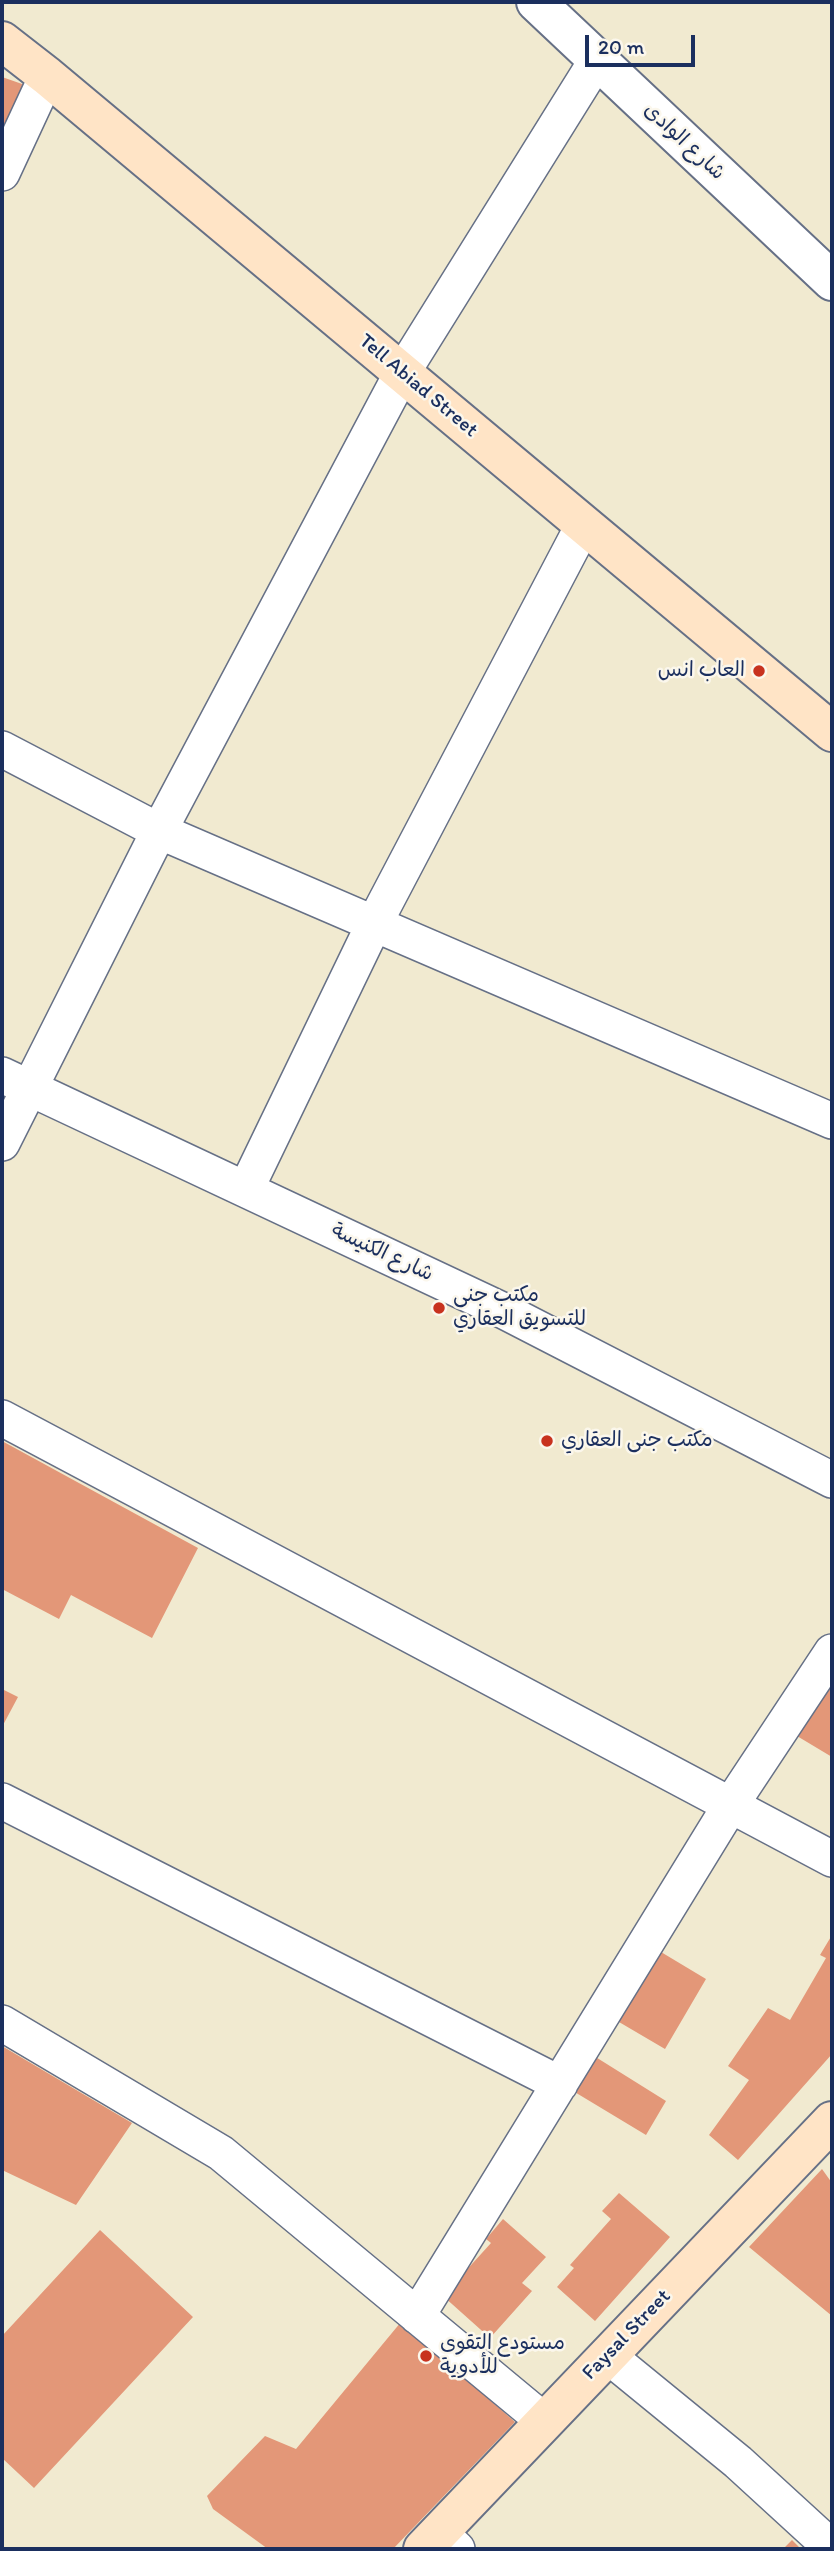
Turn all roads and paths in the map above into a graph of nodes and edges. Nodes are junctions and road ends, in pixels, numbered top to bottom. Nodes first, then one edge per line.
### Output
1 (536, 2) edge
2 (2, 41) edge
3 (597, 60) junction
4 (47, 76) junction
5 (2, 173) edge
6 (832, 281) edge
7 (402, 373) junction
8 (583, 524) junction
9 (832, 732) edge
10 (2, 749) edge
11 (159, 831) junction
12 (374, 924) junction
13 (15, 1082) edge
14 (832, 1121) edge
15 (2, 1143) edge
16 (246, 1189) junction
17 (2, 1418) edge
18 (832, 1480) edge
19 (832, 1652) edge
20 (2, 1801) edge
21 (730, 1807) junction
22 (832, 1859) edge
23 (2, 2023) edge
24 (560, 2084) junction
25 (827, 2139) edge
26 (417, 2316) junction
27 (607, 2355) junction
28 (544, 2421) junction
29 (821, 2538) dead end
30 (440, 2544) edge

1 - 3 street, شارع الوادى
2 - 4 main road, Tell Abiad Street
3 - 6 street, شارع الوادى
3 - 7 street
4 - 5 street
4 - 7 main road, Tell Abiad Street
7 - 8 main road, Tell Abiad Street
7 - 11 street
8 - 9 main road, Tell Abiad Street
8 - 12 street
10 - 11 street
11 - 12 street
11 - 13 street
12 - 14 street
12 - 16 street
13 - 15 street
13 - 16 street, شارع الكنيسة
16 - 18 street, شارع الكنيسة
17 - 21 street
19 - 21 street
20 - 24 street
21 - 22 street
21 - 24 street
23 - 26 street
24 - 26 street
25 - 27 main road, Faysal Street
26 - 28 street
27 - 28 main road, Faysal Street
27 - 29 street
28 - 30 main road, Faysal Street

